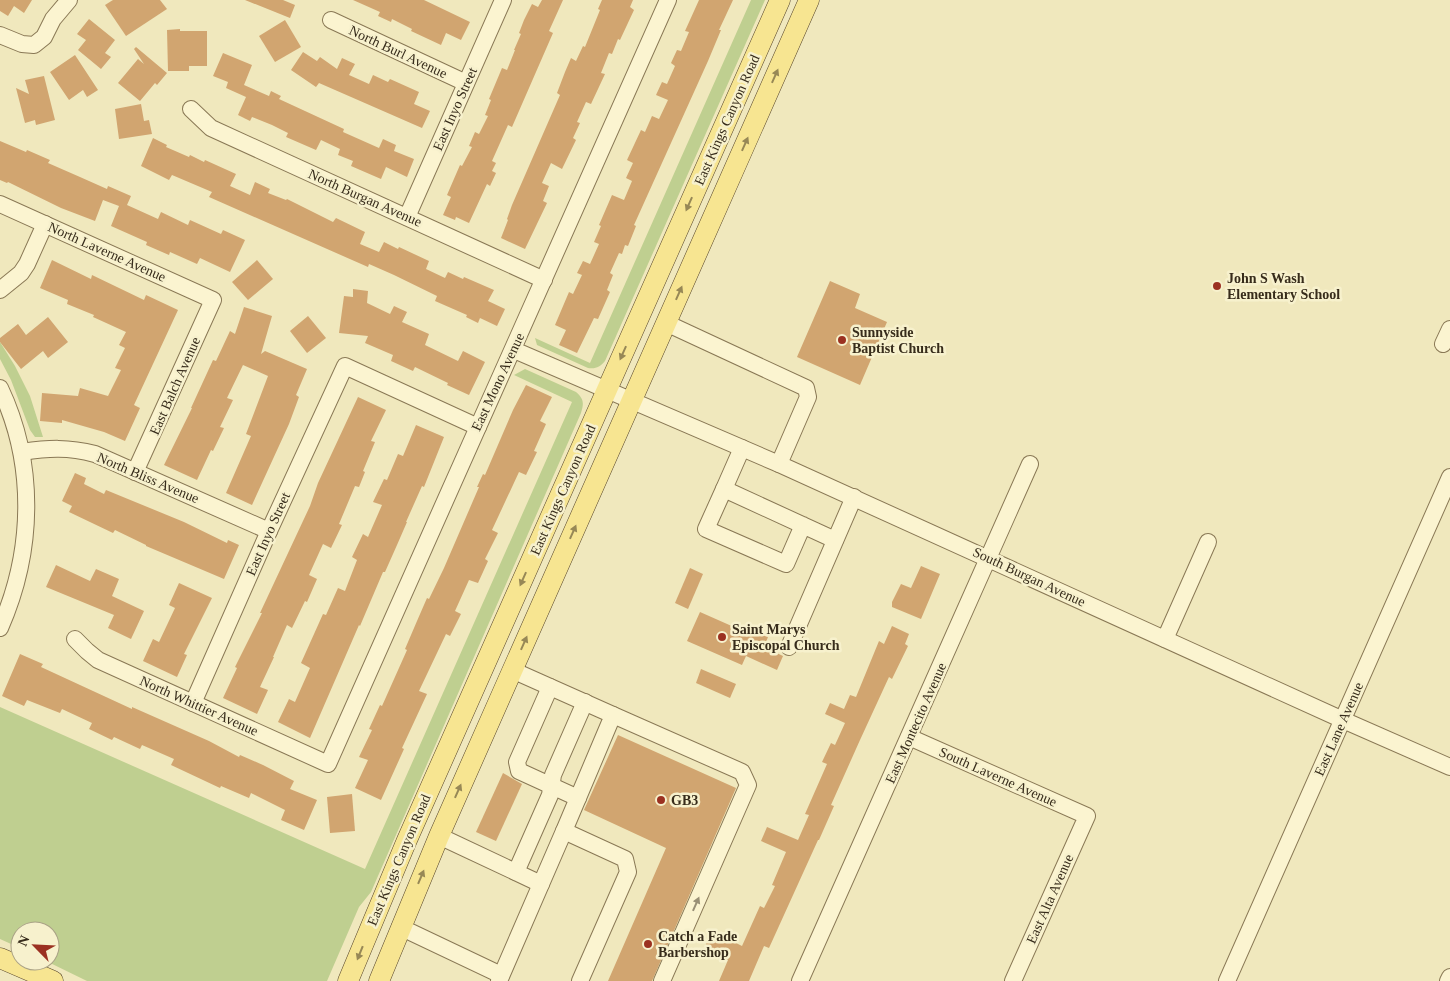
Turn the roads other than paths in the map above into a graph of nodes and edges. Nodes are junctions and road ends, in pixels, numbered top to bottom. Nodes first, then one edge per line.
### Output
1 (69, 0) edge
2 (503, 0) edge
3 (668, 0) edge
4 (780, 0) edge
5 (809, 0) edge
6 (331, 20) dead end
7 (0, 35) edge
8 (466, 83) junction
9 (191, 109) dead end
10 (0, 204) edge
11 (407, 217) junction
12 (45, 224) junction
13 (544, 280) junction
14 (0, 290) edge
15 (213, 300) joint
16 (666, 323) junction
17 (514, 350) junction
18 (0, 388) edge
19 (607, 391) junction
20 (631, 401) junction
21 (478, 427) junction
22 (742, 448) junction
23 (22, 452) junction
24 (779, 464) junction
25 (1030, 464) dead end
26 (136, 472) junction
27 (1450, 477) edge
28 (724, 489) junction
29 (854, 497) junction
30 (803, 525) junction
31 (269, 531) junction
32 (835, 540) junction
33 (1208, 542) dead end
34 (989, 558) junction
35 (0, 628) edge
36 (498, 635) junction
37 (75, 639) dead end
38 (1165, 639) junction
39 (788, 647) dead end
40 (512, 670) junction
41 (550, 687) junction
42 (585, 702) junction
43 (192, 703) junction
44 (613, 715) junction
45 (1343, 720) junction
46 (909, 737) junction
47 (328, 764) joint
48 (1450, 767) edge
49 (551, 787) junction
50 (578, 798) junction
51 (1087, 816) joint
52 (564, 831) junction
53 (438, 836) junction
54 (516, 872) junction
55 (541, 884) junction
56 (400, 927) junction
57 (0, 958) edge
58 (1450, 977) edge
59 (500, 978) edge
60 (54, 981) edge
61 (348, 981) edge
62 (379, 981) edge
63 (580, 981) edge
64 (662, 981) edge
65 (800, 981) edge
66 (1014, 981) edge
67 (1227, 981) edge
68 (1448, 981) edge

1 - 7 street
2 - 8 street, East Inyo Street
3 - 13 street, East Mono Avenue
4 -> 19 main road, East Kings Canyon Road
16 -> 5 main road, East Kings Canyon Road
6 - 8 street, North Burl Avenue
8 - 11 street, East Inyo Street
9 - 11 street, North Burgan Avenue
10 - 12 street, North Laverne Avenue
11 - 13 street, North Burgan Avenue
12 - 14 street
12 - 15 street, North Laverne Avenue
13 - 17 street, East Mono Avenue
15 - 26 street, East Balch Avenue
16 - 20 main road, East Kings Canyon Road
16 - 24 street
17 - 19 street
17 - 21 street, East Mono Avenue
18 - 23 street
19 - 20 street, South Burgan Avenue
19 -> 36 main road, East Kings Canyon Road
20 - 22 street, South Burgan Avenue
40 -> 20 main road, East Kings Canyon Road
21 - 31 street, East Inyo Street
21 - 47 street, East Mono Avenue
22 - 24 street, South Burgan Avenue
22 - 28 street
23 - 26 street, North Bliss Avenue
23 - 35 street
24 - 29 street, South Burgan Avenue
25 - 34 street, East Montecito Avenue
26 - 31 street, North Bliss Avenue
27 - 45 street, East Lane Avenue
28 - 30 street
28 - 30 street
29 - 32 street
29 - 34 street, South Burgan Avenue
30 - 32 street
31 - 43 street, East Inyo Street
32 - 39 street
33 - 38 street
34 - 38 street, South Burgan Avenue
34 - 46 street, East Montecito Avenue
36 - 53 main road
36 -> 61 main road, East Kings Canyon Road
37 - 43 street, North Whittier Avenue
38 - 45 street, South Burgan Avenue
40 - 41 street
53 -> 40 main road, East Kings Canyon Road
41 - 42 street
41 - 49 street
42 - 44 street
42 - 49 street
43 - 47 street, North Whittier Avenue
44 - 50 street
64 -> 44 street
45 - 48 street, South Burgan Avenue
45 - 67 street, East Lane Avenue
46 - 51 street, South Laverne Avenue
46 - 65 street, East Montecito Avenue
49 - 50 street
49 - 54 street
50 - 52 street
51 - 66 street, East Alta Avenue
52 - 55 street
52 - 63 street
53 - 54 street
56 -> 53 main road, East Kings Canyon Road
54 - 55 street
55 - 59 street
56 - 59 street
56 - 62 main road, East Kings Canyon Road
57 - 60 main road
58 - 68 street

